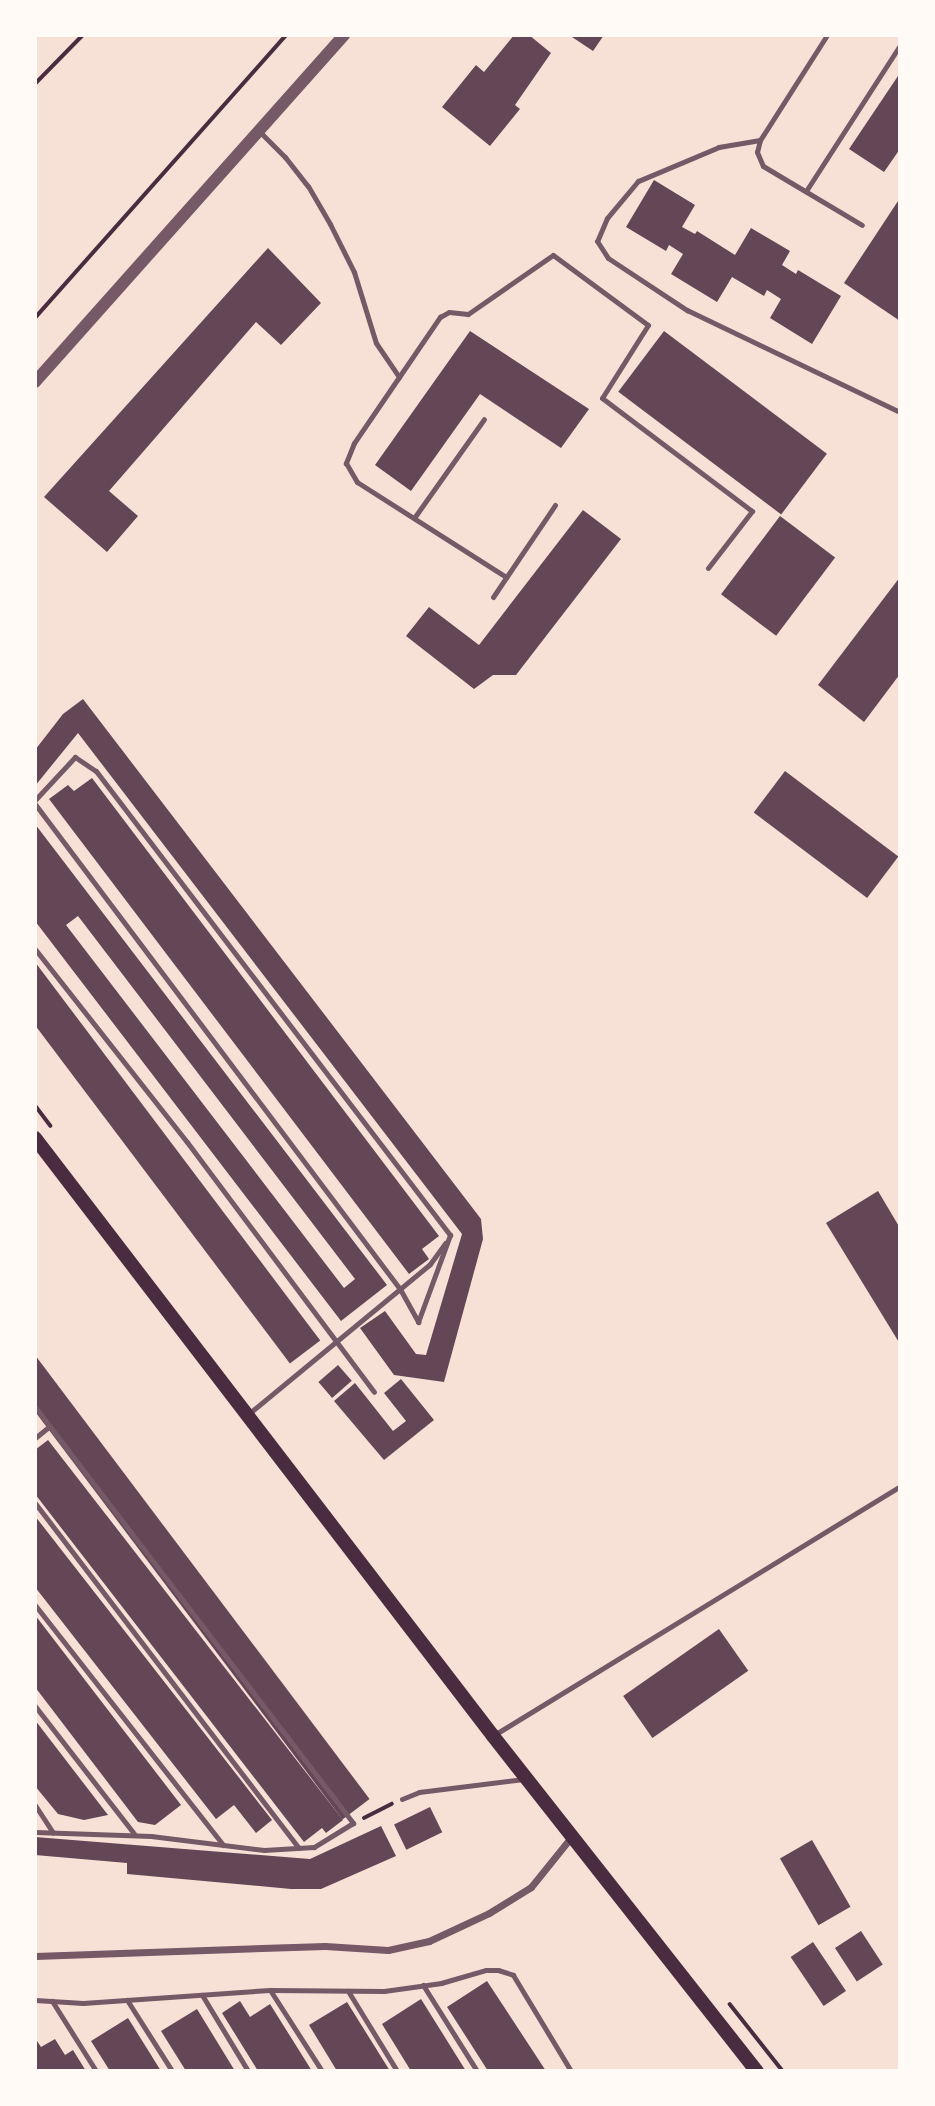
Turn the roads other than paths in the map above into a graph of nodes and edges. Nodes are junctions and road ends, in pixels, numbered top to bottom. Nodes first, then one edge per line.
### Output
1 (344, 35) edge
2 (827, 35) edge
3 (900, 45) edge
4 (259, 131) junction
5 (760, 140) junction
6 (806, 191) junction
7 (862, 225) dead end
8 (399, 377) junction
9 (35, 382) edge
10 (900, 412) edge
11 (484, 419) dead end
12 (555, 505) dead end
13 (414, 518) junction
14 (708, 568) dead end
15 (506, 577) junction
16 (493, 597) dead end
17 (35, 802) edge
18 (35, 949) edge
19 (35, 1139) edge
20 (450, 1235) junction
21 (400, 1289) junction
22 (336, 1342) junction
23 (374, 1392) dead end
24 (35, 1407) edge
25 (247, 1415) junction
26 (50, 1426) junction
27 (35, 1438) edge
28 (900, 1486) edge
29 (35, 1503) edge
30 (35, 1605) edge
31 (35, 1706) edge
32 (493, 1736) junction
33 (527, 1779) junction
34 (402, 1799) road end
35 (35, 1805) edge
36 (35, 1832) edge
37 (53, 1833) junction
38 (135, 1835) junction
39 (572, 1836) junction
40 (223, 1844) junction
41 (299, 1848) junction
42 (35, 1956) edge
43 (423, 1985) junction
44 (270, 1990) junction
45 (348, 1991) junction
46 (202, 1995) junction
47 (35, 2000) edge
48 (127, 2000) junction
49 (52, 2001) junction
50 (96, 2071) edge
51 (172, 2071) edge
52 (248, 2071) edge
53 (323, 2071) edge
54 (397, 2071) edge
55 (477, 2071) edge
56 (571, 2071) edge
57 (757, 2071) edge

1 - 4 street
2 - 5 lane
3 - 6 lane
4 - 8 lane
4 - 9 street
5 - 6 lane
5 - 10 lane
6 - 7 lane
8 - 13 lane
8 - 14 lane
11 - 13 lane
12 - 15 lane
13 - 15 lane
15 - 16 lane
17 - 20 lane
17 - 21 lane
18 - 22 lane
19 - 25 main road
20 - 21 lane
20 - 21 lane
21 - 22 lane
22 - 23 lane
22 - 25 lane
24 - 26 lane
25 - 32 main road
26 - 27 lane
26 - 41 lane
28 - 32 lane
29 - 41 lane
30 - 40 lane
31 - 38 lane
32 - 33 main road
33 - 34 lane
33 - 39 main road
35 - 37 lane
36 - 37 lane
37 - 38 lane
38 - 40 lane
39 - 42 street
39 - 57 main road
40 - 41 lane
43 - 45 lane
43 - 55 lane
43 - 56 lane
44 - 45 lane
44 - 46 lane
44 - 53 lane
45 - 54 lane
46 - 48 lane
46 - 52 lane
47 - 49 lane
48 - 49 lane
48 - 51 lane
49 - 50 lane

